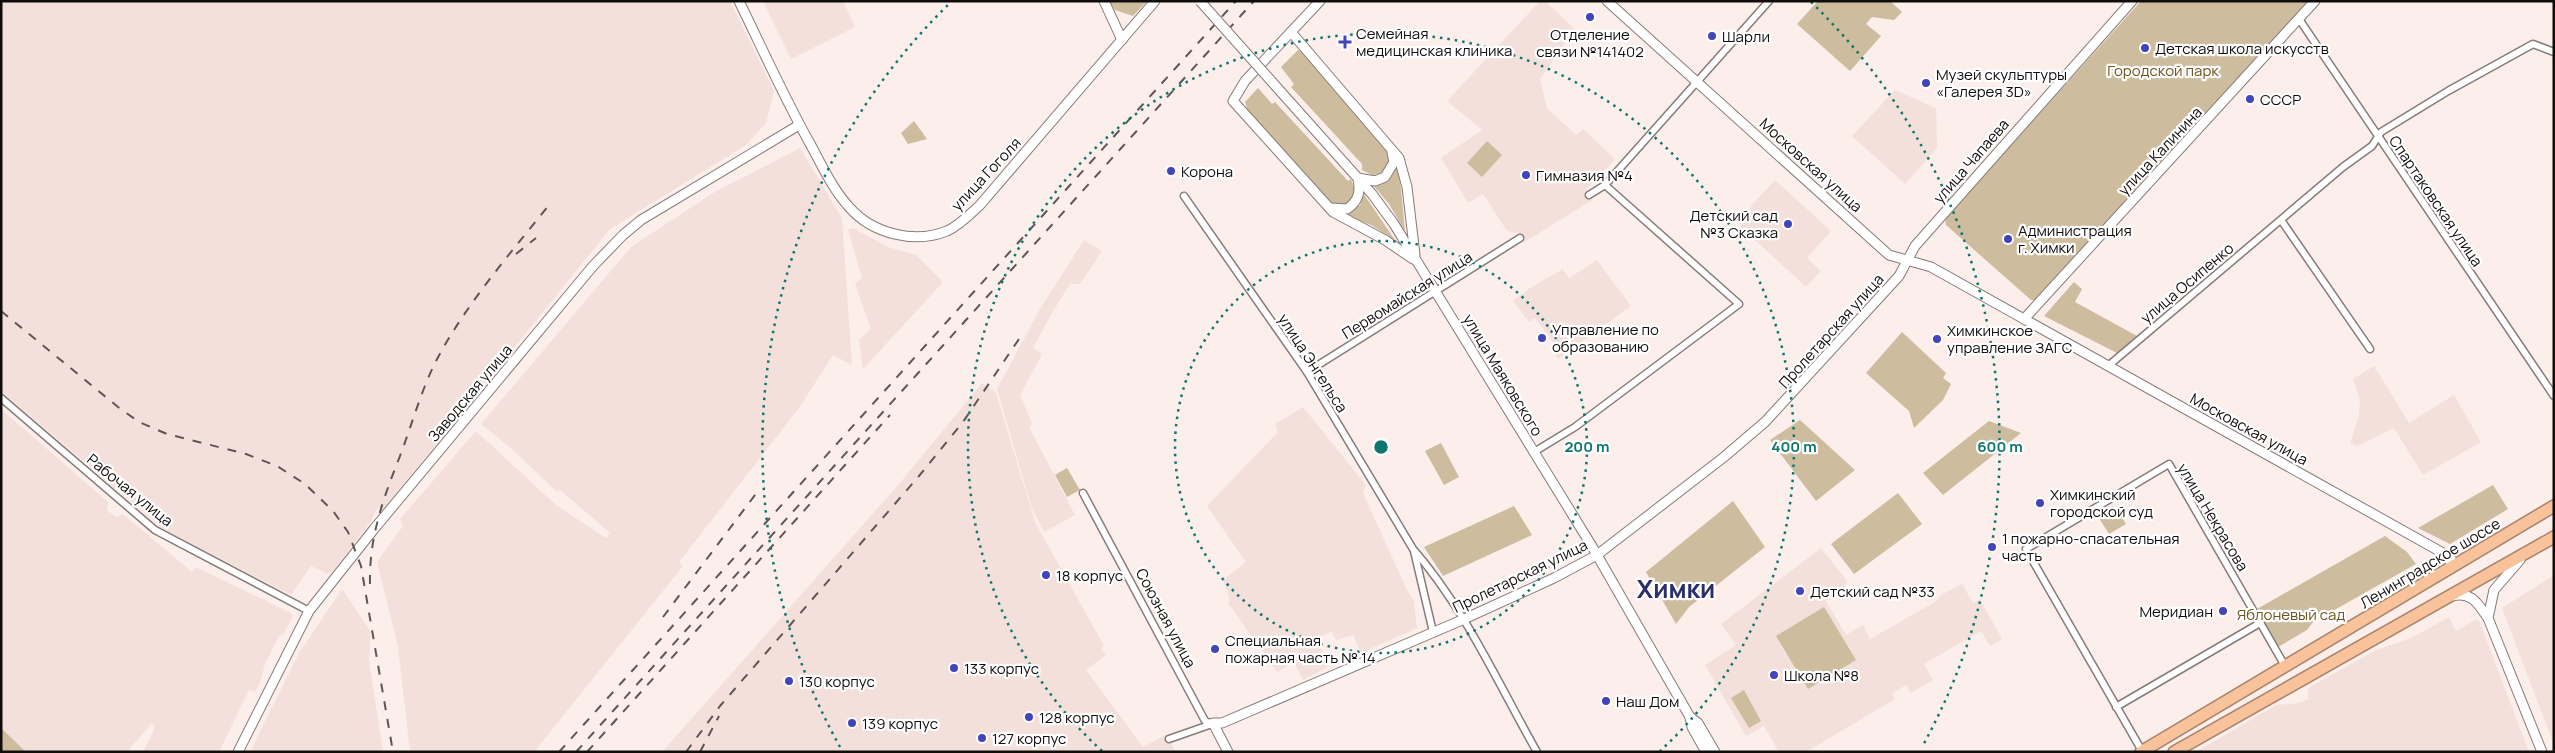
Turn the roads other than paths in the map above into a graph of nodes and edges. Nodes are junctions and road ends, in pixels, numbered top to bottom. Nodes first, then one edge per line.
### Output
1 (739, 1) edge
2 (1104, 1) edge
3 (1155, 1) edge
4 (1200, 1) edge
5 (1320, 1) edge
6 (1607, 1) edge
7 (1769, 1) edge
8 (2132, 1) edge
9 (2315, 1) edge
10 (2299, 19) junction
11 (1291, 32) junction
12 (1122, 40) junction
13 (2554, 52) edge
14 (1696, 82) junction
15 (799, 125) junction
16 (2378, 138) junction
17 (1391, 149) junction
18 (1358, 178) junction
19 (1605, 185) junction
20 (1589, 195) dead end
21 (1184, 196) dead end
22 (1328, 207) junction
23 (2281, 220) junction
24 (1520, 238) dead end
25 (1903, 260) junction
26 (1417, 263) junction
27 (1435, 292) junction
28 (2021, 317) junction
29 (2370, 349) dead end
30 (2108, 366) junction
31 (1307, 372) junction
32 (2554, 396) edge
33 (1, 398) edge
34 (1534, 452) junction
35 (1083, 492) dead end
36 (2554, 506) edge
37 (2554, 537) edge
38 (1413, 549) junction
39 (2529, 552) junction
40 (1597, 555) junction
41 (2450, 569) junction
42 (2444, 598) junction
43 (309, 611) junction
44 (2488, 618) junction
45 (1462, 620) junction
46 (2260, 623) junction
47 (1433, 632) junction
48 (2285, 666) junction
49 (2116, 707) junction
50 (1690, 717) junction
51 (1213, 723) junction
52 (1169, 739) dead end
53 (238, 752) edge
54 (1228, 752) edge
55 (1537, 752) edge
56 (1706, 752) edge
57 (1715, 752) edge
58 (2141, 752) edge
59 (2174, 752) edge
60 (2542, 752) edge

1 - 15 street, улица Гоголя
2 - 12 street
3 - 12 street, улица Гоголя
4 - 18 street, улица Маяковского, bridge
5 - 11 street
6 - 14 street, Московская улица
7 - 14 street
8 - 25 street, улица Чапаева
9 - 10 street, улица Калинина
10 - 16 street, Спартаковская улица
10 - 28 street, улица Калинина
11 - 17 street
11 - 22 street
12 - 15 street, улица Гоголя
13 - 16 street, улица Осипенко
14 - 19 street
14 - 25 street, Московская улица
15 - 43 street, Заводская улица
16 - 23 street, улица Осипенко
16 - 32 street, Спартаковская улица
17 - 18 street
17 - 26 street
18 - 22 street
18 - 26 street, улица Маяковского
19 - 20 street
19 - 34 street
21 - 31 street, улица Энгельса
22 - 26 street
23 - 29 street
23 - 30 street, улица Осипенко
24 - 27 street, Первомайская улица
25 - 28 street, Московская улица
25 - 40 street, Пролетарская улица
26 - 27 street, улица Маяковского
27 - 31 street, Первомайская улица
27 - 34 street, улица Маяковского
28 - 30 street, Московская улица
30 - 41 street, Московская улица
31 - 38 street, улица Энгельса
33 - 43 street, Рабочая улица
34 - 40 street, улица Маяковского
35 - 51 street, Союзная улица
36 - 41 highway, Ленинградское шоссе
37 - 39 highway
38 - 45 street, улица Энгельса
38 - 47 street, улица Энгельса
39 - 42 highway
39 - 44 street
40 - 45 street, Пролетарская улица
40 - 50 street, улица Маяковского
41 - 48 highway, Ленинградское шоссе
42 - 44 street
42 - 59 highway
43 - 53 street, Заводская улица
44 - 60 street
45 - 47 street, Пролетарская улица
45 - 55 street, улица Энгельса
46 - 48 street, улица Некрасова
46 - 49 street
46 - 49 street, улица Некрасова
47 - 51 street, Пролетарская улица
48 - 58 highway, Ленинградское шоссе
49 - 58 street, улица Некрасова
50 - 56 street, улица Маяковского
50 - 57 street, улица Маяковского
51 - 52 street, Пролетарская улица
51 - 54 street, Союзная улица

